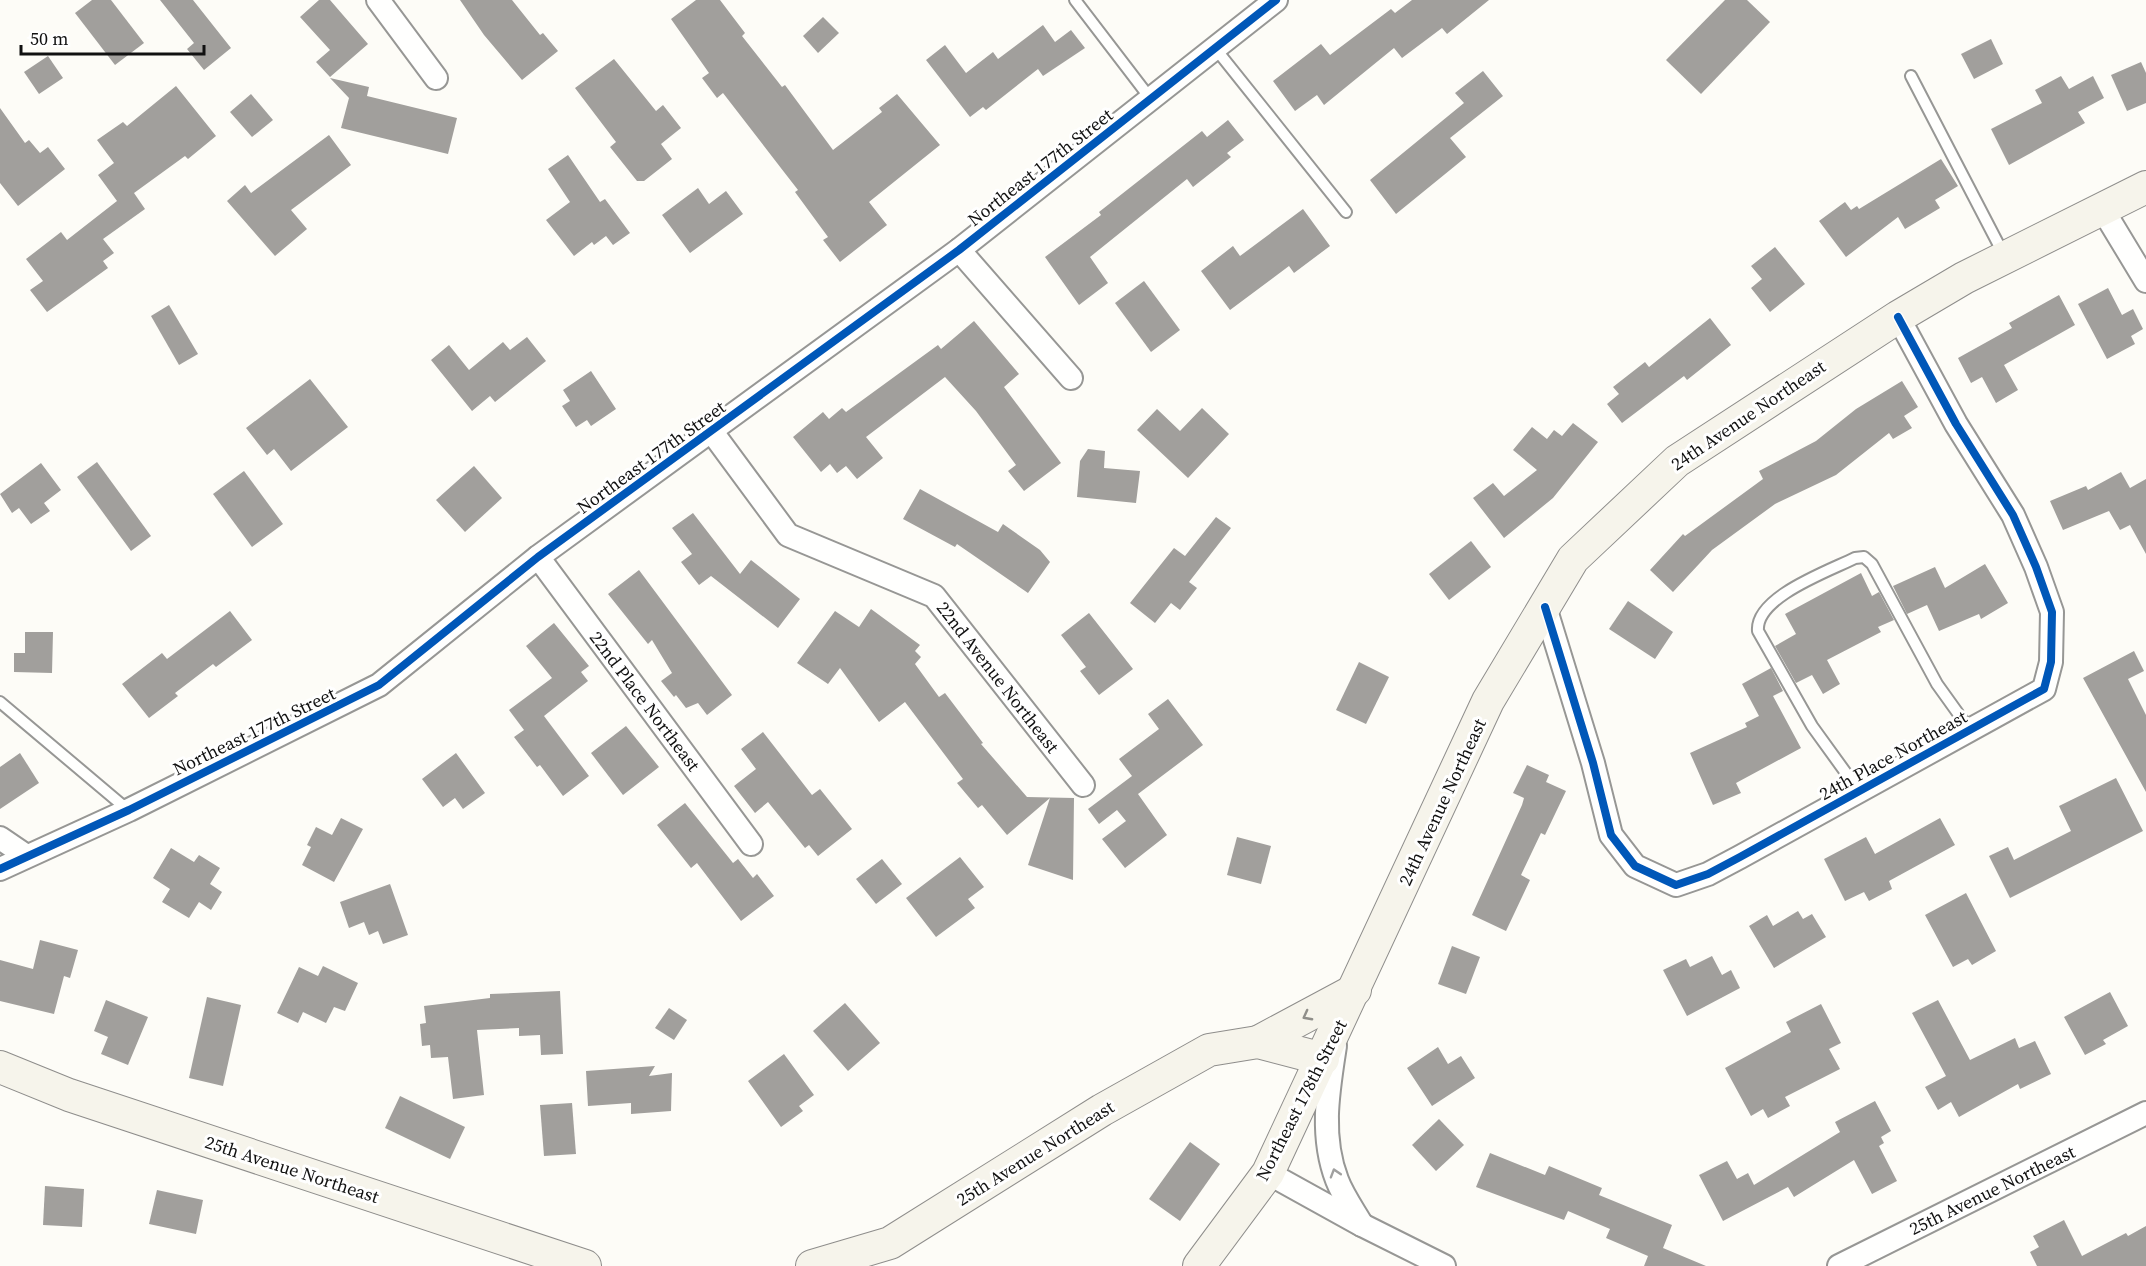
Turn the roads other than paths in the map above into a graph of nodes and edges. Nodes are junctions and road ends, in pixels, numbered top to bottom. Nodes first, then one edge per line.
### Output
1 (378, 0) edge
2 (1075, 0) edge
3 (1276, 0) edge
4 (1215, 48) junction
5 (1911, 76) dead end
6 (436, 78) dead end
7 (1150, 98) junction
8 (2146, 187) edge
9 (2103, 210) junction
10 (1346, 212) dead end
11 (959, 250) junction
12 (2006, 257) junction
13 (2146, 281) edge
14 (1898, 317) junction
15 (1071, 378) dead end
16 (712, 432) junction
17 (538, 557) junction
18 (1545, 607) junction
19 (0, 702) edge
20 (1970, 730) junction
21 (1083, 785) dead end
22 (1859, 791) junction
23 (129, 810) junction
24 (0, 838) edge
25 (751, 844) dead end
26 (25, 855) junction
27 (0, 868) edge
28 (1355, 990) junction
29 (1338, 1027) junction
30 (1258, 1042) junction
31 (1323, 1059) junction
32 (0, 1067) edge
33 (2146, 1113) edge
34 (1268, 1173) junction
35 (1362, 1226) junction
36 (585, 1266) edge
37 (812, 1266) edge
38 (1199, 1266) edge
39 (1444, 1266) edge
40 (1839, 1266) edge

1 - 6 street
2 - 7 lane
3 - 4 street, Northeast 177th Street
4 - 7 street, Northeast 177th Street
4 - 10 lane
5 - 12 lane
7 - 11 street, Northeast 177th Street
8 - 9 main road, 24th Avenue Northeast
9 - 12 main road, 24th Avenue Northeast
9 - 13 street
11 - 15 street
11 - 16 street, Northeast 177th Street
12 - 14 main road, 24th Avenue Northeast
14 - 18 main road, 24th Avenue Northeast
14 - 20 street, 24th Place Northeast
16 - 17 street, Northeast 177th Street
16 - 21 street, 22nd Avenue Northeast
17 - 23 street, Northeast 177th Street
17 - 25 street, 22nd Place Northeast
18 - 22 street, 24th Place Northeast
18 - 28 main road, 24th Avenue Northeast
19 - 23 lane
20 - 22 street, 24th Place Northeast
20 - 22 lane
23 - 26 street, Northeast 177th Street
24 - 26 street
26 - 27 street, Northeast 177th Street
28 - 29 main road, Northeast 178th Street
28 -> 30 main road, 25th Avenue Northeast
29 - 31 main road, Northeast 178th Street
35 -> 29 street
30 - 31 main road, 25th Avenue Northeast
30 - 37 main road, 25th Avenue Northeast
31 - 34 main road, Northeast 178th Street
32 - 36 main road, 25th Avenue Northeast
33 - 40 street, 25th Avenue Northeast
34 - 35 street
34 - 38 main road, Northeast 178th Street
35 - 39 street

